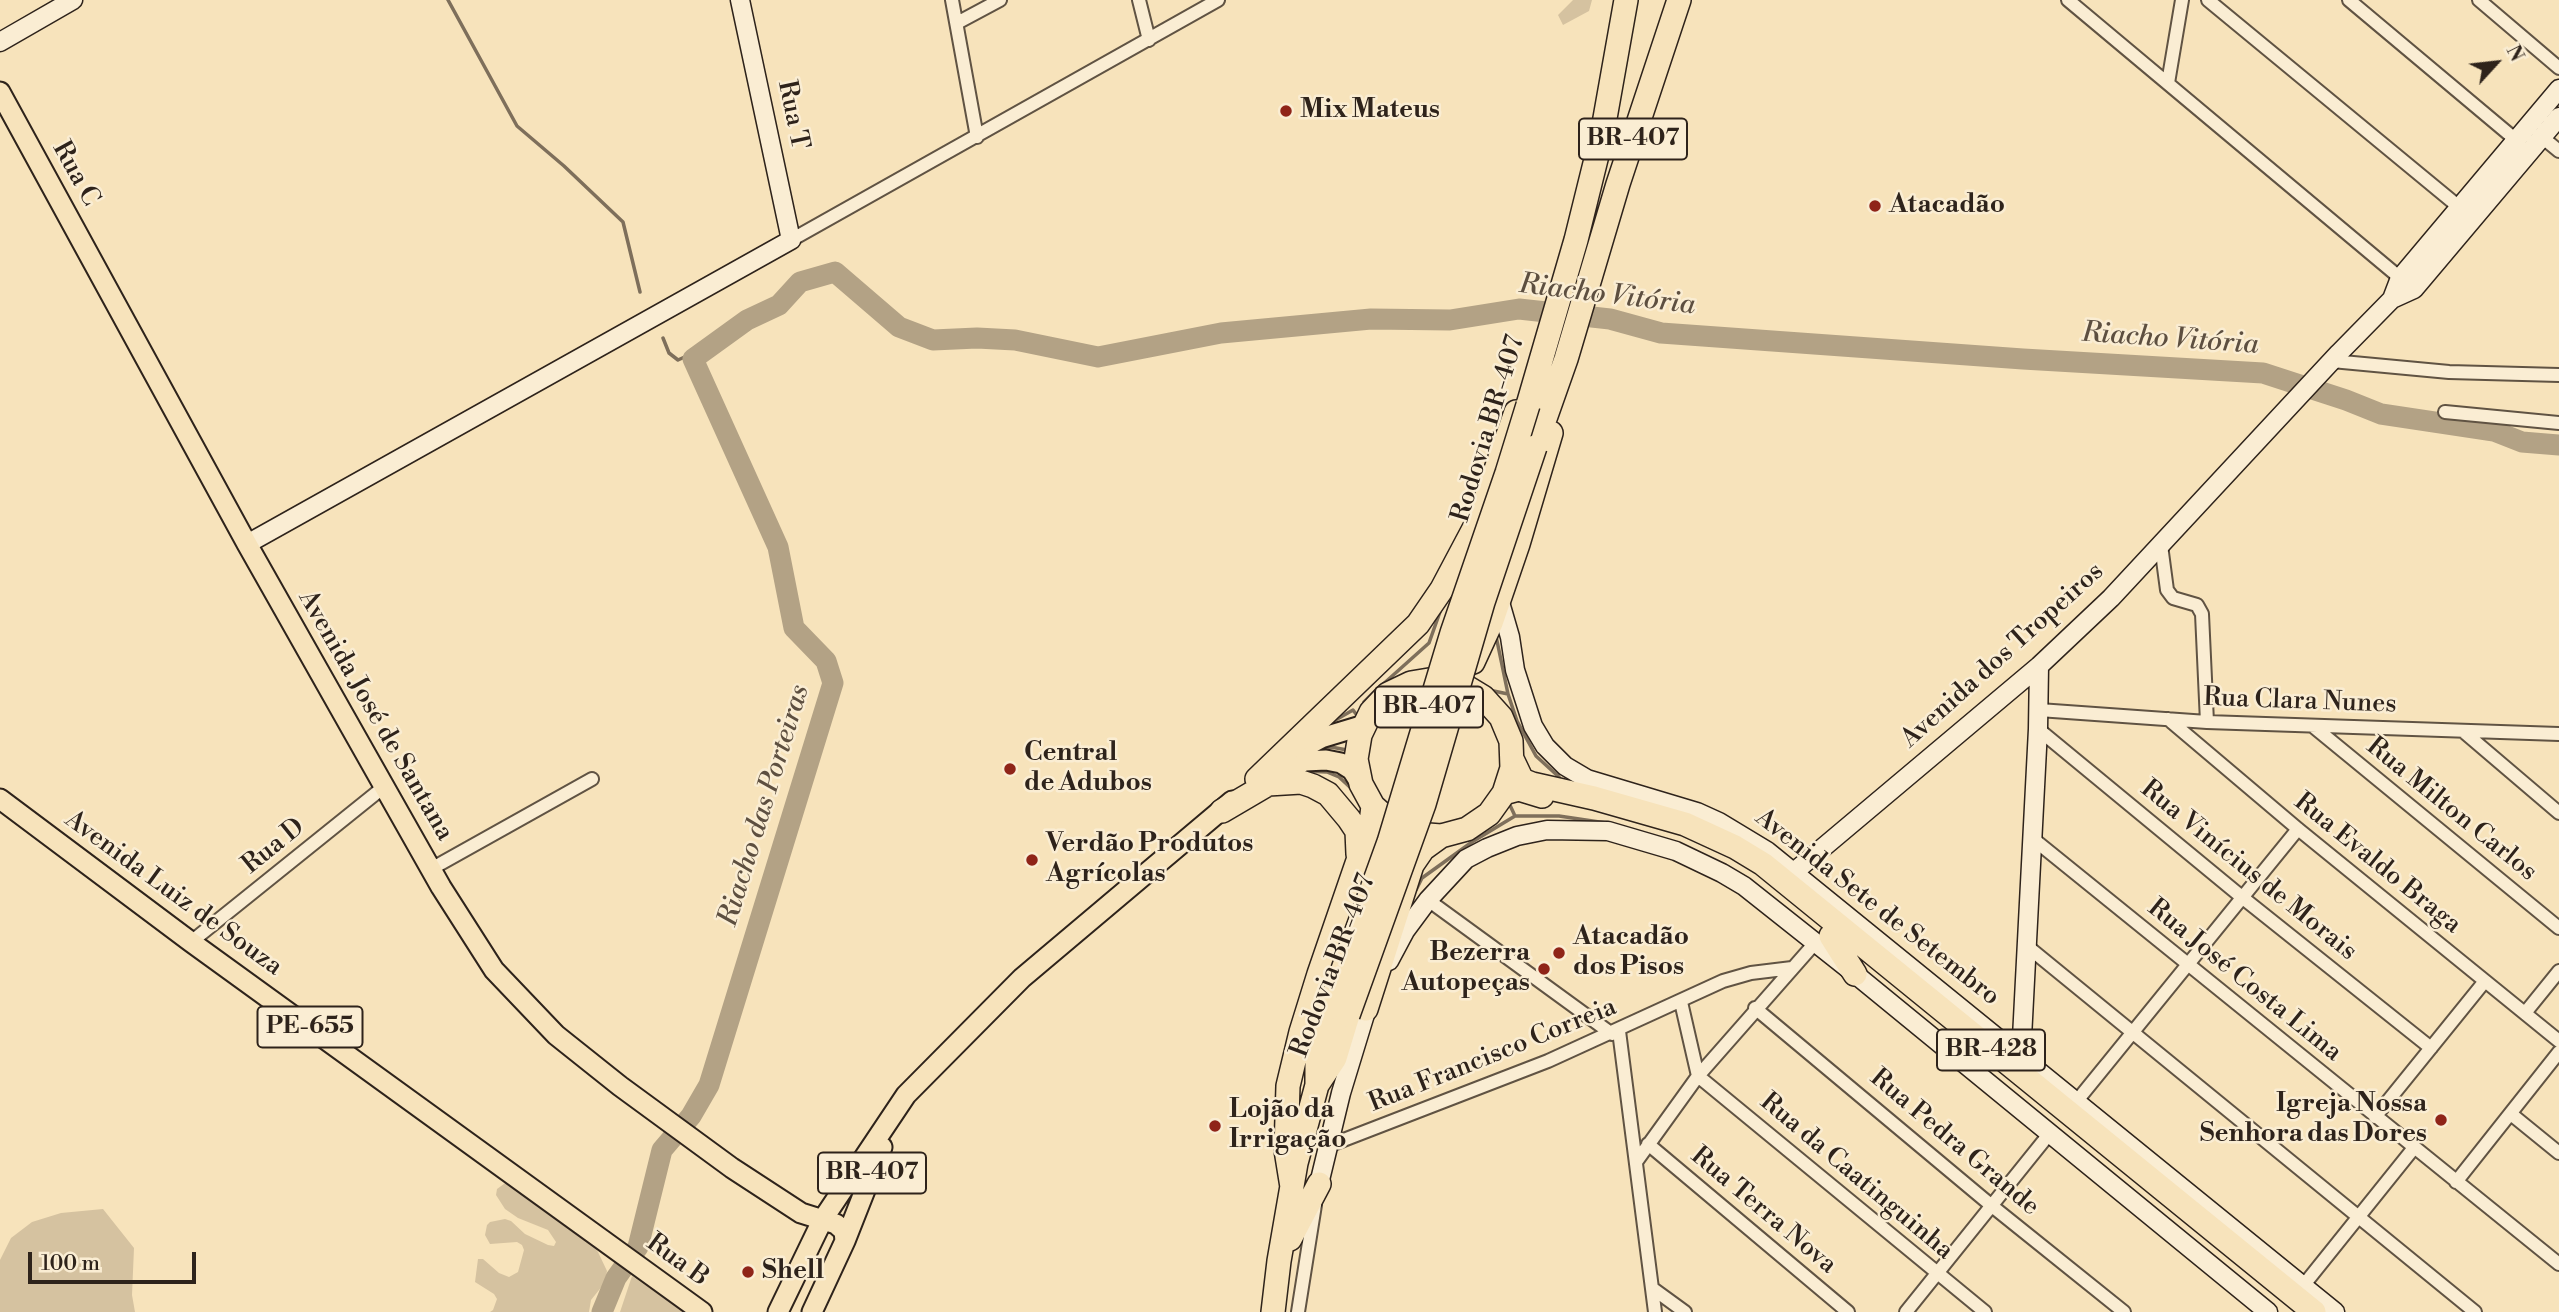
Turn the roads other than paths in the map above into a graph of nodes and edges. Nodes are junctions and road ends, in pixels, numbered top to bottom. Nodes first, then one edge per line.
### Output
1 (73, 0) edge
2 (740, 0) edge
3 (952, 0) edge
4 (1000, 0) edge
5 (1139, 0) edge
6 (1218, 0) edge
7 (1626, 0) edge
8 (1679, 0) edge
9 (2068, 0) edge
10 (2182, 0) edge
11 (2208, 0) edge
12 (2349, 0) edge
13 (2479, 0) edge
14 (957, 23) junction
15 (1149, 40) junction
16 (0, 42) edge
17 (2559, 68) edge
18 (2168, 83) junction
19 (2559, 89) edge
20 (0, 92) edge
21 (2559, 117) edge
22 (977, 137) junction
23 (2542, 137) junction
24 (2516, 140) junction
25 (2559, 151) edge
26 (2459, 208) junction
27 (792, 240) junction
28 (104, 281) joint
29 (2407, 283) junction
30 (1564, 366) junction
31 (2327, 367) junction
32 (2559, 375) edge
33 (1535, 377) junction
34 (2445, 412) dead end
35 (2559, 423) edge
36 (1477, 523) junction
37 (247, 544) junction
38 (2161, 545) junction
39 (1499, 599) junction
40 (2039, 666) junction
41 (1420, 681) junction
42 (1483, 696) junction
43 (2039, 710) junction
44 (2168, 718) junction
45 (2207, 722) junction
46 (1364, 725) junction
47 (2314, 726) junction
48 (2038, 729) junction
49 (2464, 732) junction
50 (2559, 734) edge
51 (1512, 759) junction
52 (592, 779) dead end
53 (1257, 779) junction
54 (1361, 784) junction
55 (385, 786) junction
56 (1504, 793) junction
57 (0, 799) edge
58 (1373, 806) junction
59 (1222, 810) junction
60 (2559, 813) edge
61 (2298, 829) junction
62 (1712, 835) junction
63 (1741, 835) junction
64 (1441, 836) junction
65 (2032, 838) junction
66 (1358, 861) junction
67 (431, 869) junction
68 (1794, 872) junction
69 (2243, 898) junction
70 (1428, 900) junction
71 (2559, 928) edge
72 (1823, 939) junction
73 (191, 942) junction
74 (2028, 947) junction
75 (2188, 965) junction
76 (1792, 968) junction
77 (2559, 971) edge
78 (1855, 974) joint
79 (2486, 981) junction
80 (1681, 1002) junction
81 (1755, 1008) junction
82 (1348, 1011) junction
83 (2525, 1013) junction
84 (1615, 1032) junction
85 (1979, 1032) junction
86 (2132, 1034) junction
87 (2559, 1041) edge
88 (2431, 1048) junction
89 (2559, 1052) edge
90 (2021, 1057) junction
91 (1698, 1076) junction
92 (2076, 1102) junction
93 (899, 1104) junction
94 (2511, 1114) junction
95 (2375, 1117) junction
96 (2050, 1133) junction
97 (1648, 1144) junction
98 (1328, 1146) junction
99 (2413, 1149) junction
100 (2559, 1153) edge
101 (1636, 1161) junction
102 (2456, 1182) junction
103 (1318, 1184) junction
104 (1292, 1187) junction
105 (1992, 1206) junction
106 (2357, 1217) junction
107 (823, 1219) junction
108 (845, 1241) junction
109 (621, 1253) joint
110 (1279, 1261) junction
111 (2559, 1264) edge
112 (1937, 1273) junction
113 (2303, 1286) junction
114 (1652, 1287) junction
115 (702, 1312) edge
116 (778, 1312) edge
117 (812, 1312) edge
118 (1273, 1312) edge
119 (1298, 1312) edge
120 (1655, 1312) edge
121 (1685, 1312) edge
122 (1847, 1312) edge
123 (1906, 1312) edge
124 (1985, 1312) edge
125 (2124, 1312) edge
126 (2268, 1312) edge
127 (2293, 1312) edge
128 (2314, 1312) edge
129 (2335, 1312) edge
130 (2475, 1312) edge

1 - 16 main road
2 - 27 main road, Rua T
3 - 14 street
4 - 14 street
5 - 15 street
6 - 15 street
7 - 33 highway, Rodovia BR-407 / BR-407
8 - 30 highway, Rodovia BR-407 / BR-407
9 - 18 street
10 - 18 street
11 - 26 street
12 - 24 street
13 - 17 street
14 - 22 street
15 - 22 street
18 - 29 street
19 - 24 main road
20 - 28 main road, Rua C
21 - 23 main road
22 - 27 street
23 - 25 street
23 - 29 main road
24 - 26 main road
26 - 29 main road
27 - 37 main road
28 - 37 main road, Avenida José de Santana
29 - 31 main road, Avenida dos Tropeiros
30 - 39 highway, BR-407
30 - 82 highway, Rodovia BR-407 / BR-407, bridge
31 - 32 street
31 - 38 main road, Avenida dos Tropeiros
33 - 36 highway, BR-407
33 - 82 highway, Rodovia BR-407 / BR-407, bridge
34 - 35 street
36 - 41 highway, BR-407
36 - 53 highway
37 - 55 main road, Avenida José de Santana
38 - 40 main road, Avenida dos Tropeiros
38 - 45 street
39 - 42 highway, BR-407
39 - 63 main road, Avenida Sete de Setembro
40 - 43 main road
40 - 68 main road, Avenida dos Tropeiros
41 - 42 highway
41 - 46 highway
42 - 51 highway
43 - 44 street, Rua Clara Nunes
43 - 48 main road
44 - 45 street, Rua Clara Nunes
44 - 61 street, Rua Evaldo Braga
45 - 47 street, Rua Clara Nunes
46 - 53 main road
46 - 54 highway
47 - 49 street, Rua Clara Nunes
47 - 71 street, Rua Milton Carlos
48 - 65 main road
48 - 69 street, Rua Vinícius de Morais
49 - 50 street, Rua Clara Nunes
49 - 60 street
51 - 56 highway
51 - 62 highway, Avenida Sete de Setembro / BR-428
52 - 67 street
53 - 59 main road
54 - 58 highway
54 - 59 main road
55 - 67 main road, Avenida José de Santana
55 - 73 street, Rua D
56 - 64 highway
56 - 72 highway, Avenida Sete de Setembro / BR-428
57 - 73 main road, Avenida Luiz de Souza / PE-655
58 - 64 highway
58 - 66 highway, BR-407
59 - 66 highway
59 - 93 main road, BR-407
61 - 69 street
61 - 79 street, Rua Evaldo Braga
62 - 63 highway
62 - 85 highway, Avenida Sete de Setembro / BR-428
63 - 68 main road, Avenida Sete de Setembro
64 - 82 highway, BR-407
65 - 74 main road
65 - 75 street, Rua José Costa Lima
66 - 104 highway, BR-407
67 - 107 main road, Avenida José de Santana
68 - 85 main road, Avenida Sete de Setembro
69 - 75 street
69 - 88 street, Rua Vinícius de Morais
70 - 72 main road, Avenida Sete de Setembro
70 - 82 main road, Avenida Sete de Setembro
70 - 84 street
72 - 76 street
72 - 78 highway
72 - 127 highway, Avenida Sete de Setembro / BR-428
73 - 109 main road, Avenida Luiz de Souza / PE-655
74 - 86 street
74 - 90 main road
75 - 86 street
75 - 95 street, Rua José Costa Lima
76 - 80 street, Rua Francisco Correia
76 - 81 street
77 - 83 street
78 - 96 main road
79 - 83 street, Rua Evaldo Braga
79 - 88 street
80 - 84 street, Rua Francisco Correia
80 - 91 street
81 - 91 street
81 - 105 street, Rua Pedra Grande
82 - 98 main road, Avenida Sete de Setembro
82 - 104 highway, Rodovia BR-407 / BR-407
83 - 87 street, Rua Evaldo Braga
84 - 98 street, Rua Francisco Correia
84 - 101 street
85 - 90 main road, Avenida Sete de Setembro
85 - 128 highway, Avenida Sete de Setembro / BR-428
86 - 92 street
86 - 106 street
88 - 95 street
89 - 94 street
90 - 92 main road, Avenida Sete de Setembro
91 - 97 street
91 - 112 street, Rua da Caatinguinha
92 - 113 main road, Avenida Sete de Setembro
93 - 107 main road, BR-407
93 - 108 main road, BR-407
94 - 100 street
94 - 102 street
95 - 99 street, Rua José Costa Lima
96 - 105 street
96 - 126 main road
97 - 101 street
97 - 122 street, Rua Terra Nova
98 - 103 main road, Avenida Sete de Setembro
99 - 102 street, Rua José Costa Lima
99 - 106 street
101 - 114 street
102 - 111 street, Rua José Costa Lima
103 - 110 highway
103 - 119 street
104 - 110 highway, BR-407
105 - 112 street
105 - 125 street, Rua Pedra Grande
106 - 113 street
106 - 130 street
107 - 108 main road
107 - 116 main road, BR-407
108 - 117 main road, BR-407
109 - 115 main road, Rua B / PE-655
110 - 118 highway, BR-407
112 - 123 street
112 - 124 street, Rua da Caatinguinha
113 - 129 main road, Avenida Sete de Setembro
114 - 120 street
114 - 121 street

